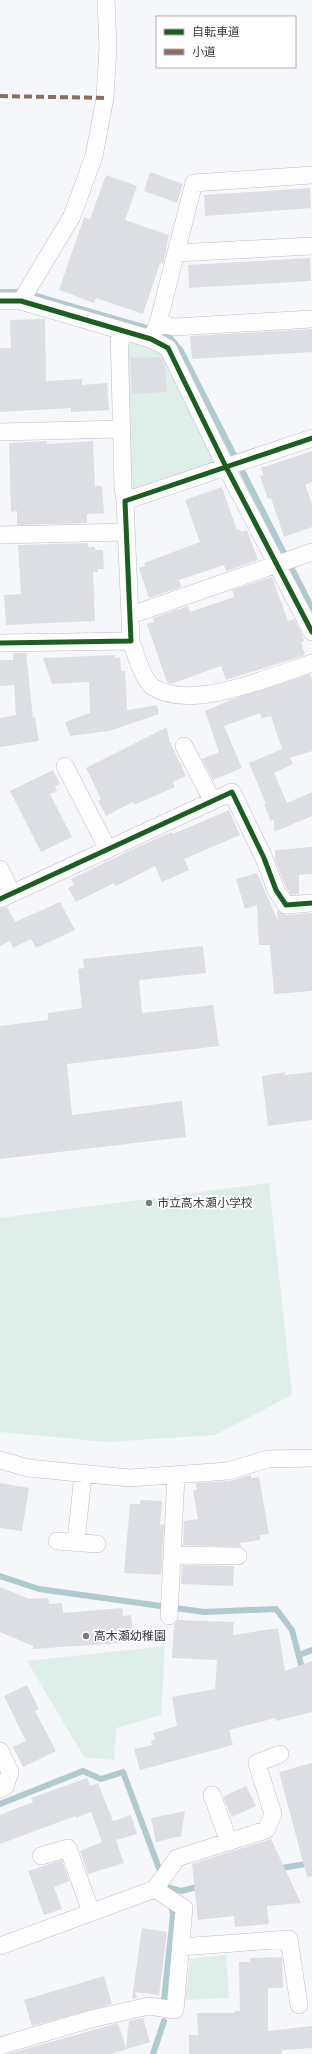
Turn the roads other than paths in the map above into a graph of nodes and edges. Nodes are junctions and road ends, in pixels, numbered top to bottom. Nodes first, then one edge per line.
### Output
1 (106, 0) edge
2 (312, 175) edge
3 (312, 246) edge
4 (176, 253) junction
5 (25, 294) junction
6 (0, 301) edge
7 (312, 319) edge
8 (158, 323) junction
9 (119, 330) junction
10 (151, 339) junction
11 (122, 429) junction
12 (0, 432) edge
13 (312, 438) edge
14 (234, 464) junction
15 (125, 501) junction
16 (127, 532) junction
17 (0, 535) edge
18 (312, 552) edge
19 (284, 562) junction
20 (131, 615) junction
21 (312, 632) edge
22 (131, 640) junction
23 (0, 643) edge
24 (312, 663) edge
25 (184, 746) dead end
26 (65, 766) dead end
27 (212, 800) junction
28 (107, 848) junction
29 (0, 869) edge
30 (6, 896) edge
31 (312, 903) edge
32 (0, 1460) edge
33 (312, 1461) edge
34 (83, 1474) junction
35 (176, 1476) junction
36 (57, 1541) dead end
37 (76, 1543) junction
38 (97, 1544) dead end
39 (172, 1555) junction
40 (238, 1556) dead end
41 (170, 1610) dead end
42 (0, 1751) edge
43 (280, 1754) dead end
44 (0, 1789) edge
45 (212, 1795) dead end
46 (228, 1842) junction
47 (41, 1856) dead end
48 (165, 1888) junction
49 (91, 1912) junction
50 (0, 1946) edge
51 (181, 1947) junction
52 (298, 2005) dead end
53 (0, 2046) edge

1 - 5 street
2 - 4 street
3 - 4 street
4 - 8 street
5 - 6 street
5 - 9 street
7 - 8 street
8 - 10 street
9 - 10 street
9 - 11 street
10 - 14 street
11 - 12 street
11 - 15 street
13 - 14 street
14 - 15 street
14 - 19 street
15 - 16 street
16 - 17 street
16 - 20 street
18 - 19 street
19 - 20 street
19 - 21 street
20 - 22 street
22 - 23 street
22 - 24 street
25 - 27 street
26 - 28 street
27 - 28 street
27 - 31 street
28 - 30 street
29 - 30 street
32 - 34 street
33 - 35 street
34 - 35 street
34 - 37 street
35 - 39 street
36 - 37 street
37 - 38 street
39 - 40 street
39 - 41 street
42 - 44 street
43 - 46 street
45 - 46 street
46 - 48 street
47 - 49 street
48 - 49 street
48 - 51 street
49 - 50 street
51 - 52 street
51 - 53 street

